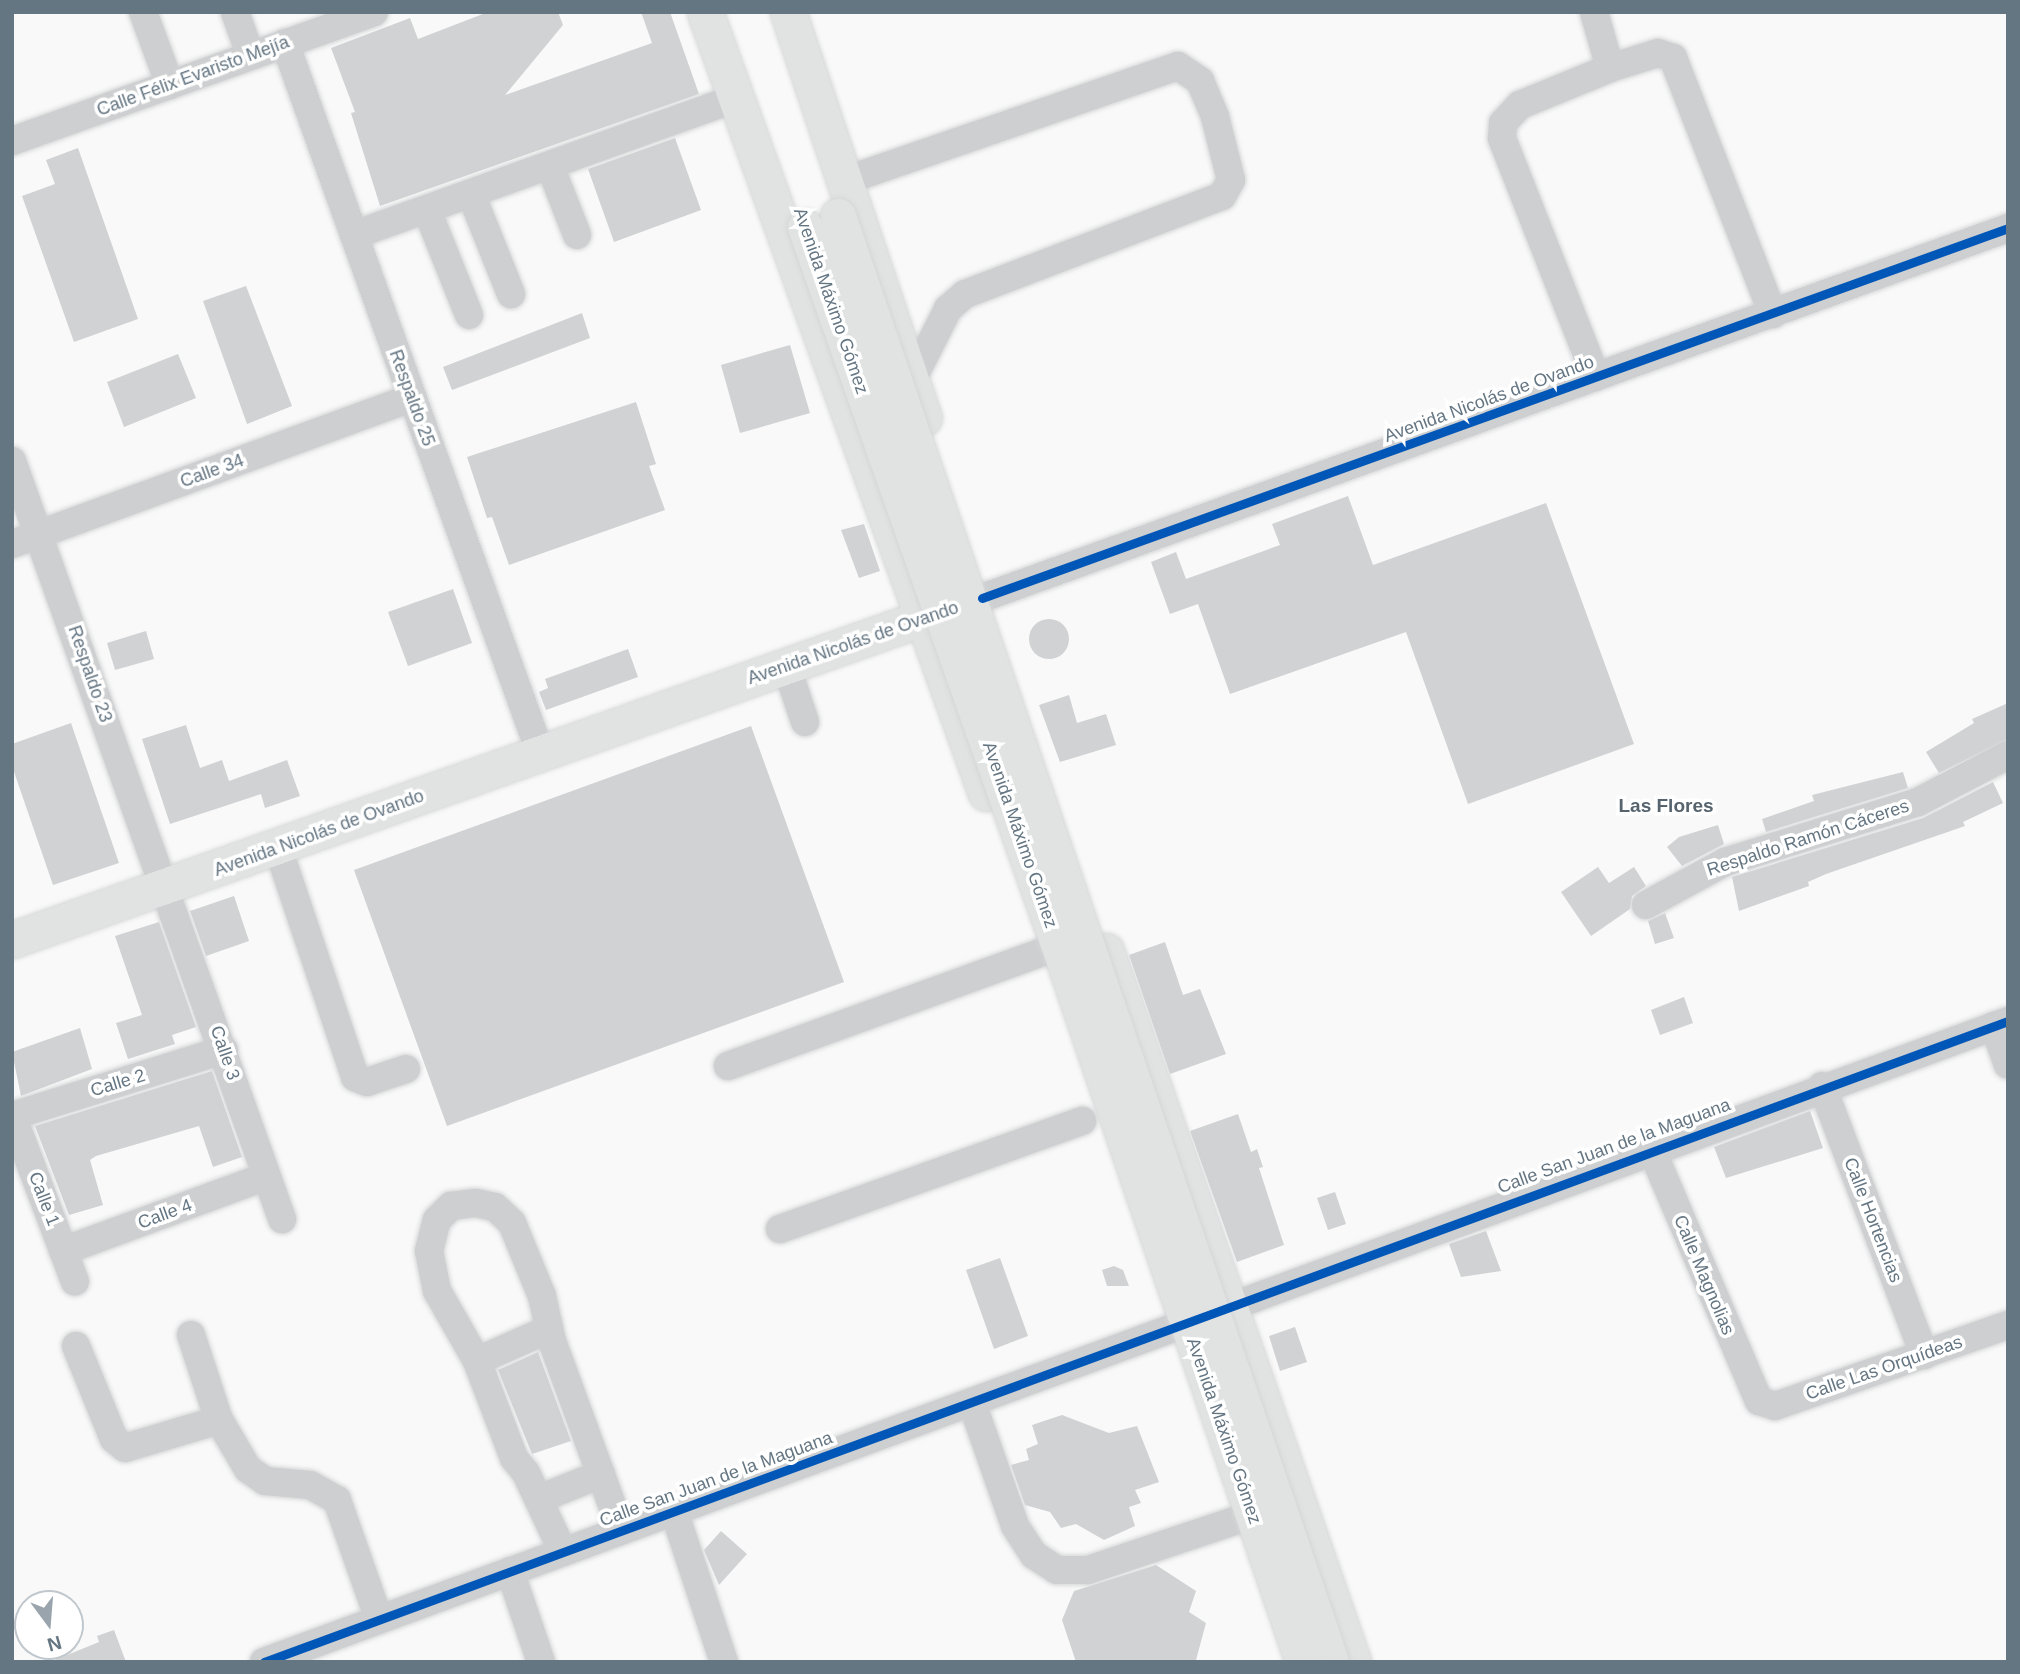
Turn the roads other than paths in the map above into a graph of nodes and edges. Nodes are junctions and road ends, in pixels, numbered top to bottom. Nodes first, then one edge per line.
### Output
1 (143, 12) edge
2 (235, 12) edge
3 (374, 12) edge
4 (705, 12) edge
5 (727, 12) edge
6 (763, 12) edge
7 (788, 12) edge
8 (1594, 12) edge
9 (285, 43) junction
10 (250, 54) junction
11 (1610, 68) junction
12 (170, 85) junction
13 (736, 98) junction
14 (12, 141) edge
15 (550, 166) junction
16 (847, 180) junction
17 (471, 194) junction
18 (427, 210) junction
19 (2008, 228) edge
20 (354, 235) junction
21 (577, 235) dead end
22 (511, 295) dead end
23 (1773, 314) junction
24 (469, 315) dead end
25 (1596, 377) junction
26 (912, 380) junction
27 (412, 398) junction
28 (12, 461) edge
29 (41, 534) junction
30 (12, 544) edge
31 (982, 598) junction
32 (923, 617) junction
33 (786, 665) junction
34 (805, 722) dead end
35 (540, 752) junction
36 (2008, 755) edge
37 (278, 848) junction
38 (165, 889) junction
39 (1646, 905) dead end
40 (12, 940) edge
41 (1043, 952) junction
42 (2001, 1023) edge
43 (224, 1050) junction
44 (2008, 1065) edge
45 (728, 1066) dead end
46 (406, 1069) dead end
47 (1822, 1086) junction
48 (12, 1115) edge
49 (1082, 1121) dead end
50 (1651, 1149) junction
51 (267, 1176) junction
52 (282, 1219) dead end
53 (779, 1229) dead end
54 (63, 1251) junction
55 (75, 1282) dead end
56 (1232, 1306) junction
57 (1177, 1324) junction
58 (2008, 1325) edge
59 (549, 1329) junction
60 (191, 1335) dead end
61 (76, 1346) dead end
62 (1924, 1354) junction
63 (477, 1361) junction
64 (1759, 1401) joint
65 (972, 1403) junction
66 (219, 1420) junction
67 (601, 1474) junction
68 (539, 1499) junction
69 (674, 1511) junction
70 (1242, 1518) junction
71 (621, 1530) junction
72 (563, 1552) junction
73 (510, 1571) junction
74 (370, 1623) junction
75 (264, 1662) edge
76 (541, 1662) edge
77 (724, 1662) edge
78 (1291, 1662) edge
79 (1303, 1662) edge
80 (1331, 1662) edge
81 (1353, 1662) edge

1 - 12 street
2 - 10 street
3 - 9 street, Calle Félix Evaristo Mejía
4 - 13 main road
5 - 79 main road, Avenida Máximo Gómez, bridge
6 - 80 main road, Avenida Máximo Gómez, bridge
7 - 16 main road
8 - 11 street
9 - 10 street, Calle Félix Evaristo Mejía
9 - 20 street, Respaldo 25
10 - 12 street, Calle Félix Evaristo Mejía
11 - 23 street
11 - 25 street
12 - 14 street, Calle Félix Evaristo Mejía
13 - 15 street
13 - 32 main road
15 - 17 street
15 - 21 street
16 - 26 main road
16 - 26 street
17 - 18 street
17 - 22 street
18 - 20 street
18 - 24 street
19 - 23 street, Avenida Nicolás de Ovando
20 - 27 street, Respaldo 25
23 - 25 street, Avenida Nicolás de Ovando
25 - 31 street, Avenida Nicolás de Ovando
26 - 31 main road
27 - 29 street, Calle 34
27 - 35 street, Respaldo 25
28 - 29 street, Respaldo 23
29 - 30 street, Calle 34
29 - 38 street, Respaldo 23
31 - 32 main road, Avenida Nicolás de Ovando
31 - 56 main road
32 - 33 main road, Avenida Nicolás de Ovando
32 - 41 main road
33 - 34 street
33 - 35 main road, Avenida Nicolás de Ovando
35 - 37 main road, Avenida Nicolás de Ovando
36 - 39 street, Respaldo Ramón Cáceres
37 - 38 main road, Avenida Nicolás de Ovando
37 - 46 street
38 - 40 main road, Avenida Nicolás de Ovando
38 - 43 street, Calle 3
41 - 45 street
41 - 57 main road
42 - 44 street
42 - 47 street, Calle San Juan de la Maguana
43 - 48 street, Calle 2
43 - 51 street, Calle 3
47 - 50 street, Calle San Juan de la Maguana
47 - 62 street, Calle Hortencias
48 - 54 street, Calle 1
49 - 53 street
50 - 56 street, Calle San Juan de la Maguana
50 - 64 street, Calle Magnolias
51 - 52 street, Calle 3
51 - 54 street, Calle 4
54 - 55 street, Calle 1
56 - 57 street, Calle San Juan de la Maguana
56 - 81 main road
57 - 65 street, Calle San Juan de la Maguana
57 - 70 main road
58 - 62 street, Calle Las Orquídeas
59 - 63 street
59 - 63 street
59 - 67 street
60 - 66 street
61 - 66 street
62 - 64 street, Calle Las Orquídeas
63 - 68 street
65 - 69 street, Calle San Juan de la Maguana
65 - 70 street
66 - 74 street
67 - 68 street
67 - 71 street
68 - 72 street
69 - 71 street, Calle San Juan de la Maguana
69 - 77 street
70 - 78 main road
71 - 72 street, Calle San Juan de la Maguana
72 - 73 street, Calle San Juan de la Maguana
73 - 74 street, Calle San Juan de la Maguana
73 - 76 street
74 - 75 street, Calle San Juan de la Maguana

